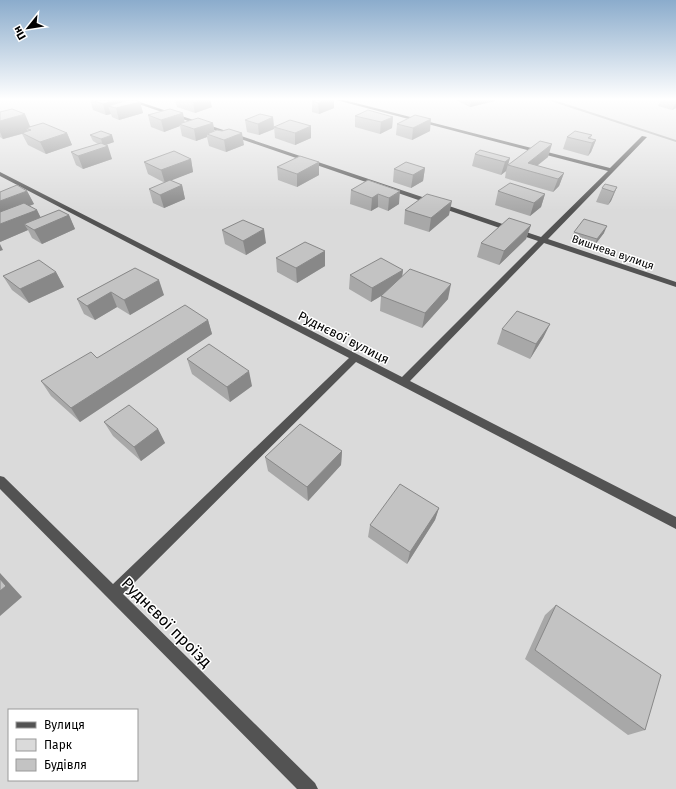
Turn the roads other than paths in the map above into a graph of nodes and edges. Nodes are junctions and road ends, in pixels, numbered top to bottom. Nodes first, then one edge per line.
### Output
1 (238, 137) edge
2 (482, 137) edge
3 (644, 137) dead end
4 (612, 170) junction
5 (0, 174) edge
6 (544, 240) junction
7 (676, 285) edge
8 (355, 358) junction
9 (403, 382) junction
10 (0, 481) edge
11 (676, 523) edge
12 (113, 594) junction
13 (309, 789) edge

1 - 6 street, Вишнева вулиця
2 - 4 street
3 - 4 street
4 - 6 street
5 - 8 street, Руднєвої вулиця
6 - 7 street, Вишнева вулиця
6 - 9 street
8 - 9 street, Руднєвої вулиця
8 - 12 street
9 - 11 street, Руднєвої вулиця
10 - 12 street, Руднєвої проїзд
12 - 13 street, Руднєвої проїзд

